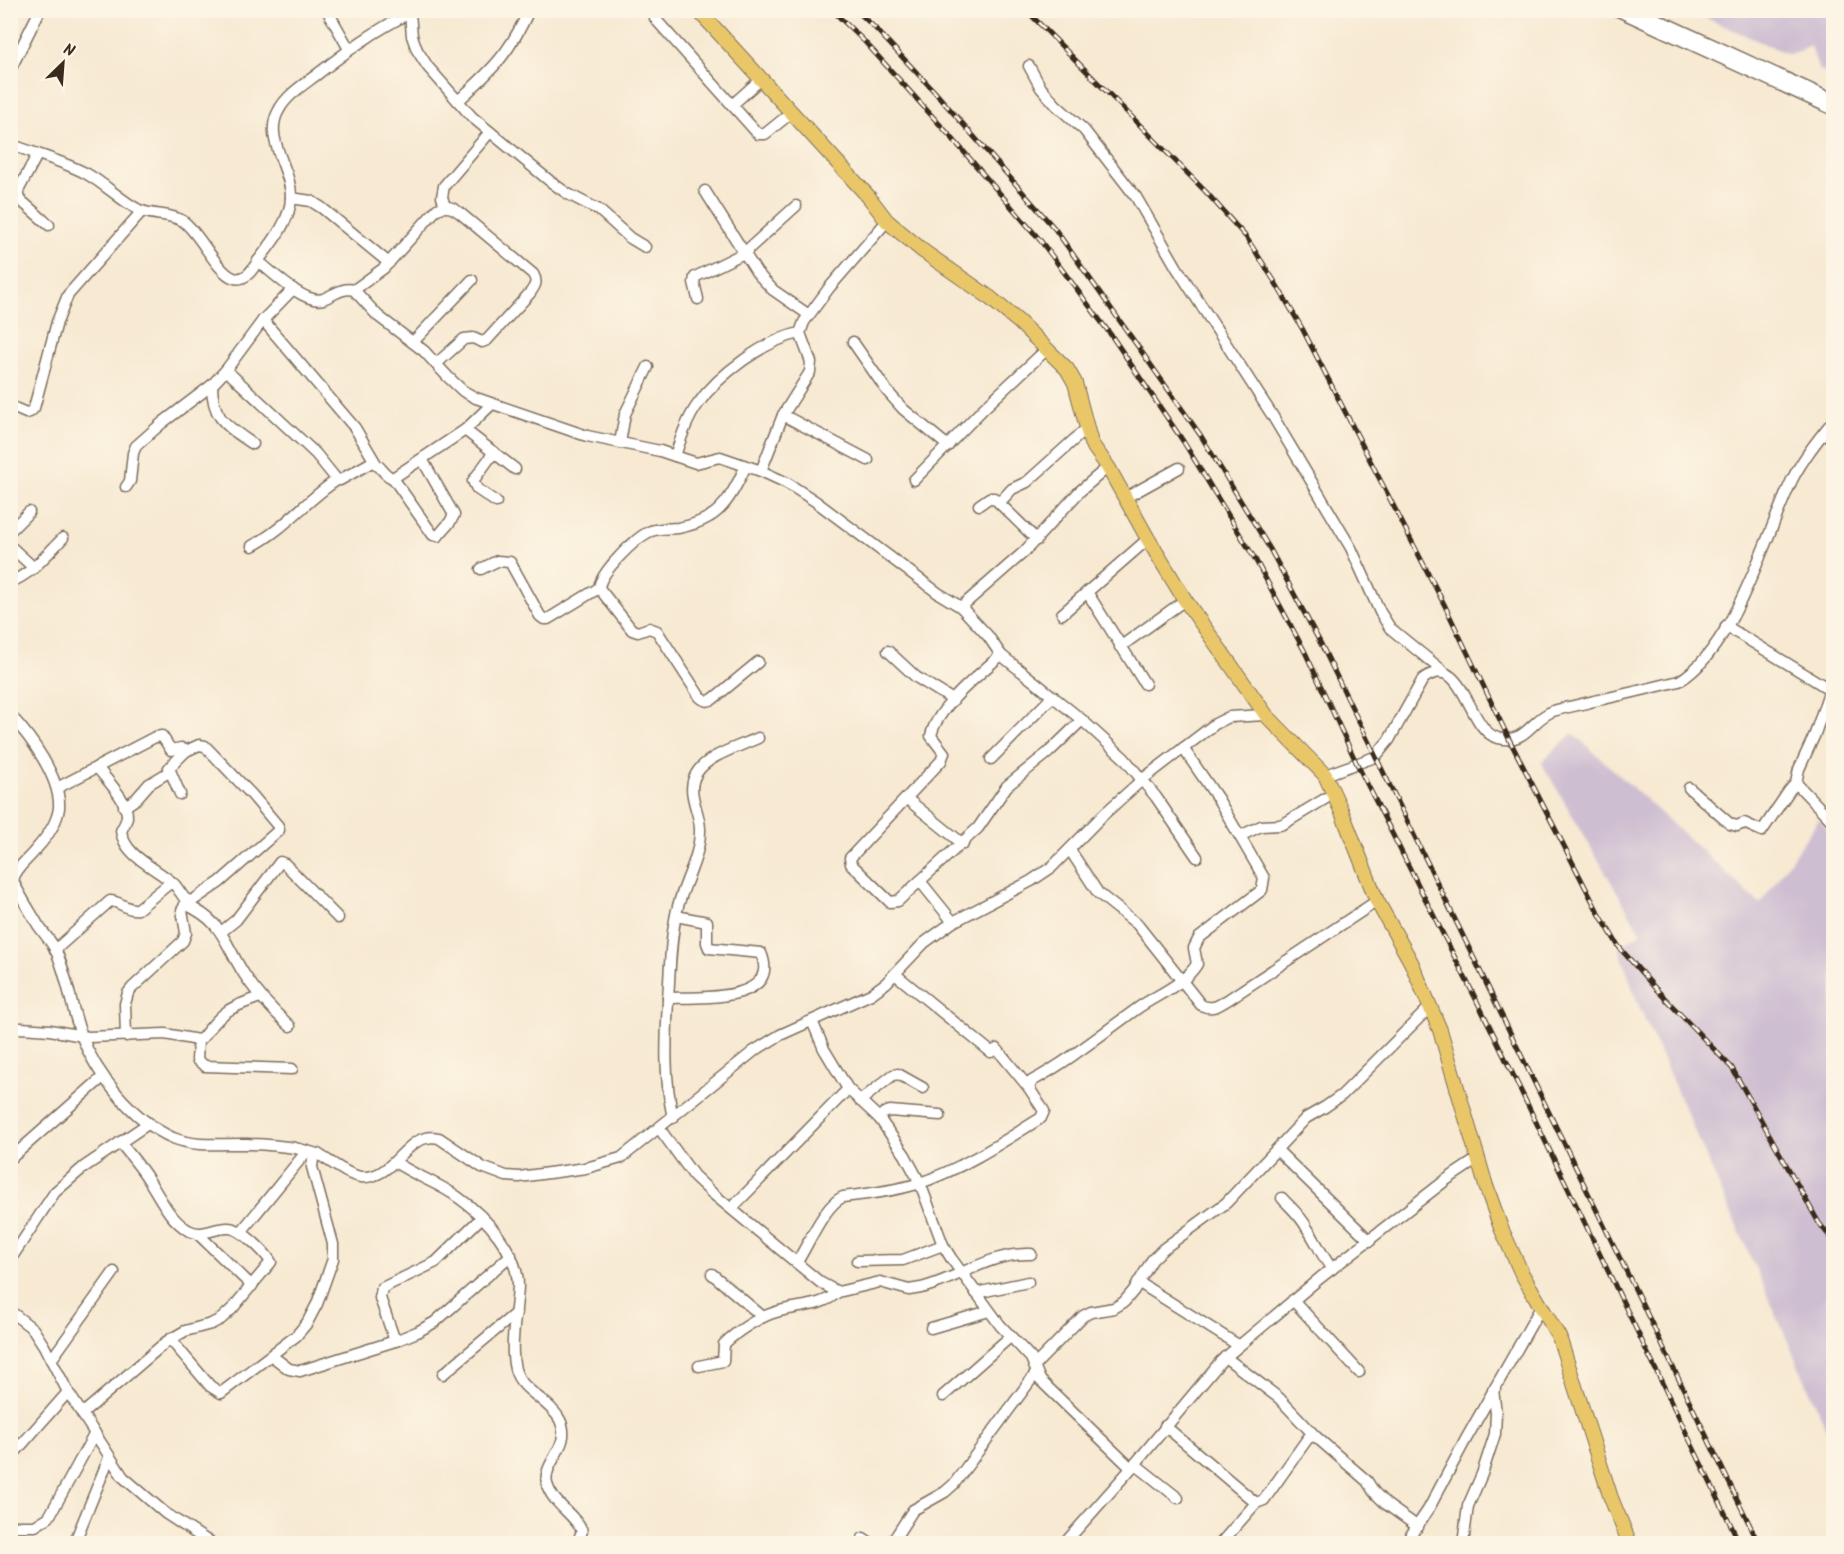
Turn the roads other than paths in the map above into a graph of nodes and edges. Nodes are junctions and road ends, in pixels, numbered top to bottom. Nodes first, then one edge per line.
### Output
1 (40, 10) edge
2 (327, 10) edge
3 (529, 10) edge
4 (659, 10) edge
5 (698, 10) edge
6 (1616, 10) edge
7 (1637, 10) edge
8 (410, 12) edge
9 (349, 50) junction
10 (1029, 66) dead end
11 (10, 70) edge
12 (760, 80) junction
13 (1833, 100) edge
14 (458, 101) junction
15 (732, 105) junction
16 (1833, 110) edge
17 (791, 113) junction
18 (490, 132) junction
19 (10, 144) edge
20 (37, 155) junction
21 (705, 191) dead end
22 (291, 198) junction
23 (445, 206) junction
24 (796, 206) dead end
25 (142, 211) junction
26 (887, 221) junction
27 (49, 225) dead end
28 (645, 247) dead end
29 (744, 253) junction
30 (258, 261) junction
31 (389, 263) junction
32 (472, 279) dead end
33 (293, 289) junction
34 (354, 290) junction
35 (698, 299) dead end
36 (809, 315) junction
37 (263, 320) junction
38 (800, 333) junction
39 (413, 342) junction
40 (853, 342) dead end
41 (1047, 349) junction
42 (436, 364) junction
43 (648, 367) dead end
44 (226, 370) junction
45 (212, 385) junction
46 (492, 404) junction
47 (10, 406) edge
48 (783, 415) junction
49 (1833, 420) edge
50 (1086, 429) junction
51 (465, 430) junction
52 (620, 443) junction
53 (253, 444) dead end
54 (948, 446) junction
55 (494, 452) junction
56 (675, 456) junction
57 (422, 459) junction
58 (868, 460) dead end
59 (375, 462) junction
60 (746, 466) junction
61 (1108, 467) junction
62 (1179, 468) dead end
63 (515, 469) dead end
64 (761, 471) junction
65 (393, 478) junction
66 (337, 480) junction
67 (914, 480) dead end
68 (126, 487) dead end
69 (1125, 498) junction
70 (496, 502) dead end
71 (1000, 502) junction
72 (979, 505) dead end
73 (29, 512) dead end
74 (10, 531) edge
75 (63, 538) dead end
76 (1148, 539) junction
77 (1037, 540) junction
78 (10, 546) edge
79 (252, 546) dead end
80 (34, 568) junction
81 (481, 569) dead end
82 (10, 582) edge
83 (599, 588) junction
84 (1087, 592) junction
85 (1185, 600) junction
86 (961, 607) junction
87 (1062, 614) dead end
88 (1726, 626) junction
89 (1120, 647) junction
90 (888, 651) dead end
91 (1001, 655) junction
92 (758, 662) dead end
93 (1444, 672) junction
94 (1833, 677) edge
95 (1145, 684) dead end
96 (1831, 691) edge
97 (1053, 696) junction
98 (953, 700) junction
99 (10, 715) edge
100 (1266, 715) junction
101 (1082, 720) junction
102 (758, 738) dead end
103 (1183, 748) junction
104 (186, 751) junction
105 (991, 759) dead end
106 (97, 767) junction
107 (169, 772) junction
108 (1324, 775) junction
109 (1143, 779) junction
110 (1796, 783) junction
111 (57, 788) junction
112 (1689, 788) dead end
113 (180, 794) dead end
114 (1333, 794) junction
115 (908, 799) junction
116 (124, 807) junction
117 (1833, 823) edge
118 (1240, 836) junction
119 (963, 844) junction
120 (1070, 850) junction
121 (1197, 856) dead end
122 (12, 874) edge
123 (920, 881) junction
124 (173, 883) junction
125 (13, 890) edge
126 (1377, 901) junction
127 (186, 903) junction
128 (676, 916) junction
129 (338, 918) dead end
130 (953, 922) junction
131 (221, 932) junction
132 (56, 950) junction
133 (895, 974) junction
134 (1182, 981) junction
135 (260, 998) junction
136 (668, 998) junction
137 (1430, 1006) junction
138 (812, 1021) junction
139 (290, 1026) dead end
140 (10, 1029) edge
141 (81, 1035) junction
142 (126, 1036) junction
143 (198, 1040) junction
144 (292, 1069) dead end
145 (103, 1077) junction
146 (922, 1088) dead end
147 (1029, 1088) junction
148 (848, 1089) junction
149 (860, 1101) junction
150 (940, 1115) dead end
151 (673, 1118) junction
152 (879, 1119) junction
153 (149, 1123) junction
154 (659, 1128) junction
155 (120, 1142) junction
156 (1278, 1150) junction
157 (312, 1153) junction
158 (1479, 1158) junction
159 (10, 1159) edge
160 (395, 1162) junction
161 (920, 1183) junction
162 (1282, 1198) dead end
163 (732, 1208) junction
164 (481, 1218) junction
165 (241, 1232) junction
166 (198, 1234) junction
167 (1370, 1241) junction
168 (943, 1245) junction
169 (1031, 1254) dead end
170 (511, 1256) junction
171 (10, 1260) edge
172 (857, 1261) dead end
173 (797, 1262) junction
174 (1332, 1269) junction
175 (114, 1272) dead end
176 (962, 1272) junction
177 (712, 1274) dead end
178 (1028, 1282) dead end
179 (1138, 1282) junction
180 (252, 1286) junction
181 (838, 1292) junction
182 (976, 1293) junction
183 (1293, 1300) junction
184 (1541, 1307) junction
185 (10, 1311) edge
186 (989, 1311) junction
187 (516, 1313) junction
188 (763, 1317) junction
189 (932, 1328) dead end
190 (1010, 1337) junction
191 (170, 1340) junction
192 (395, 1341) junction
193 (1238, 1345) junction
194 (272, 1356) junction
195 (1225, 1357) junction
196 (51, 1360) junction
197 (699, 1366) dead end
198 (1035, 1370) junction
199 (1359, 1372) dead end
200 (443, 1374) dead end
201 (1493, 1390) junction
202 (68, 1392) junction
203 (943, 1396) dead end
204 (82, 1414) junction
205 (1166, 1426) junction
206 (95, 1433) junction
207 (1315, 1436) junction
208 (10, 1439) edge
209 (20, 1446) junction
210 (10, 1458) edge
211 (109, 1458) junction
212 (1132, 1466) junction
213 (1178, 1498) dead end
214 (1256, 1503) junction
215 (10, 1526) edge
216 (1418, 1527) junction
217 (74, 1544) edge
218 (212, 1544) edge
219 (577, 1544) edge
220 (891, 1544) edge
221 (1064, 1544) edge
222 (1220, 1544) edge
223 (1405, 1544) edge
224 (1463, 1544) edge
225 (1630, 1544) edge

1 - 11 street
2 - 9 street
3 - 14 street
4 - 15 street
5 - 12 main road
6 - 16 street
7 - 13 street
8 - 9 street
8 - 14 street
9 - 22 street
10 - 93 street
12 - 15 street
12 - 17 main road
14 - 18 street
15 - 17 street
17 - 26 main road
18 - 23 street
18 - 28 street
19 - 20 street
20 - 25 street
20 - 27 street
21 - 29 street
22 - 30 street
22 - 31 street
23 - 31 street
23 - 42 street
24 - 29 street
25 - 30 street
25 - 47 street
26 - 36 street
26 - 41 main road
29 - 35 street
29 - 36 street
30 - 33 street
31 - 34 street
32 - 39 street
33 - 34 street
33 - 37 street
34 - 39 street
36 - 38 street
37 - 44 street
37 - 59 street
38 - 48 street
38 - 56 street
39 - 42 street
40 - 54 street
41 - 50 main road
41 - 54 street
42 - 46 street
43 - 52 street
44 - 45 street
44 - 66 street
45 - 53 street
45 - 68 street
46 - 51 street
46 - 52 street
48 - 58 street
48 - 64 street
49 - 88 street
50 - 61 main road
50 - 71 street
51 - 55 street
51 - 57 street
52 - 56 street
54 - 67 street
55 - 63 street
55 - 70 street
56 - 60 street
57 - 65 street
57 - 65 street
59 - 65 street
59 - 66 street
60 - 64 street
60 - 83 street
61 - 69 main road
61 - 77 street
62 - 69 street
64 - 86 street
66 - 79 street
69 - 76 main road
71 - 72 street
71 - 77 street
73 - 74 street
75 - 80 street
76 - 84 street
76 - 85 main road
77 - 86 street
78 - 80 street
80 - 82 street
81 - 83 street
83 - 92 street
84 - 87 street
84 - 89 street
85 - 89 street
85 - 100 main road
86 - 91 street
88 - 93 street
88 - 96 street
89 - 95 street
90 - 98 street
91 - 97 street
91 - 98 street
93 - 108 street
94 - 96 street
96 - 110 street
97 - 101 street
97 - 105 street
98 - 115 street
99 - 111 street
100 - 103 street
100 - 108 main road
101 - 109 street
101 - 119 street
102 - 128 street
103 - 109 street
103 - 118 street
104 - 106 street
104 - 107 street
104 - 127 street
106 - 111 street
106 - 116 street
107 - 113 street
107 - 116 street
108 - 114 main road
109 - 120 street
109 - 121 street
110 - 112 street
110 - 117 street
111 - 122 street
114 - 118 street
114 - 126 main road
115 - 119 street
115 - 123 street
116 - 124 street
118 - 134 street
119 - 123 street
120 - 130 street
120 - 134 street
122 - 125 street
123 - 130 street
124 - 127 street
124 - 132 street
125 - 132 street
126 - 134 street
126 - 137 main road
127 - 131 street
127 - 142 street
128 - 136 street
128 - 136 street
129 - 131 street
130 - 133 street
131 - 135 street
132 - 141 street
133 - 138 street
133 - 147 street
134 - 147 street
135 - 139 street
135 - 143 street
136 - 151 street
137 - 156 street
137 - 158 main road
138 - 148 street
138 - 151 street
140 - 141 street
141 - 142 street
141 - 145 street
142 - 143 street
143 - 144 street
145 - 153 street
145 - 159 street
146 - 149 street
147 - 161 street
148 - 149 street
148 - 163 street
149 - 152 street
150 - 152 street
151 - 154 street
152 - 161 street
153 - 155 street
153 - 157 street
154 - 160 street
154 - 163 street
155 - 166 street
155 - 171 street
156 - 167 street
156 - 179 street
157 - 160 street
157 - 165 street
157 - 194 street
158 - 167 street
158 - 184 main road
160 - 164 street
161 - 168 street
161 - 173 street
162 - 174 street
163 - 173 street
164 - 170 street
164 - 192 street
165 - 166 street
165 - 180 street
166 - 180 street
167 - 174 street
168 - 172 street
168 - 176 street
169 - 176 street
170 - 187 street
170 - 192 street
173 - 181 street
174 - 183 street
175 - 196 street
176 - 181 street
176 - 182 street
177 - 188 street
178 - 182 street
179 - 193 street
179 - 198 street
180 - 191 street
181 - 188 street
182 - 186 street
183 - 193 street
183 - 199 street
184 - 201 street
184 - 225 main road
185 - 196 street
186 - 189 street
186 - 190 street
187 - 200 street
187 - 219 street
188 - 197 street
190 - 198 street
190 - 203 street
191 - 194 street
191 - 204 street
192 - 194 street
193 - 195 street
195 - 205 street
195 - 207 street
196 - 202 street
198 - 212 street
198 - 220 street
201 - 216 street
201 - 224 street
202 - 204 street
202 - 209 street
204 - 206 street
205 - 212 street
205 - 214 street
206 - 211 street
206 - 215 street
207 - 214 street
207 - 216 street
208 - 209 street
209 - 210 street
211 - 217 street
211 - 218 street
212 - 213 street
212 - 221 street
214 - 222 street
216 - 223 street

